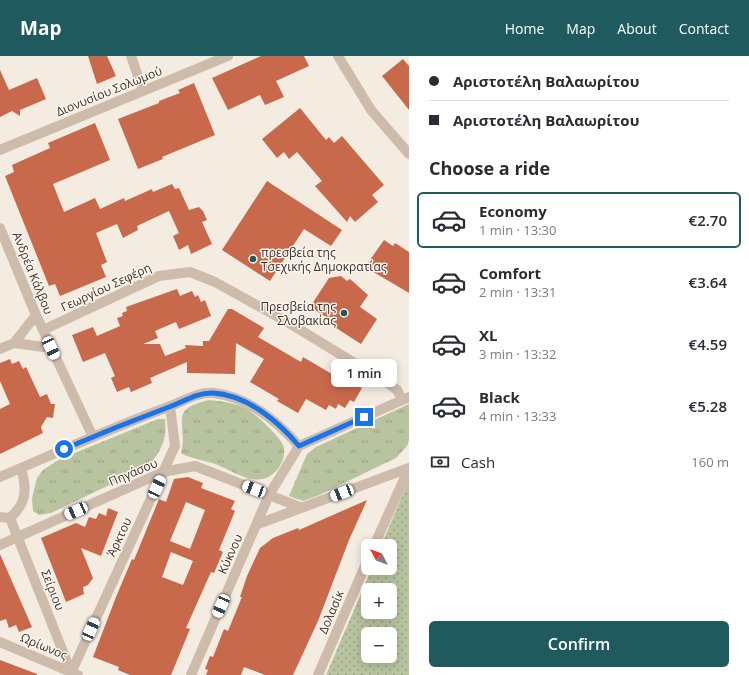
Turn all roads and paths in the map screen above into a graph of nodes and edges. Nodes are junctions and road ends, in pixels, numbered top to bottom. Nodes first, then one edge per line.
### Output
1 (131, 56) edge
2 (228, 56) edge
3 (338, 56) edge
4 (143, 91) junction
5 (0, 150) edge
6 (409, 154) edge
7 (0, 228) edge
8 (36, 315) junction
9 (43, 330) junction
10 (14, 343) junction
11 (51, 348) junction
12 (0, 349) edge
13 (406, 398) edge
14 (170, 406) junction
15 (93, 437) junction
16 (299, 446) junction
17 (21, 468) junction
18 (409, 468) edge
19 (163, 472) junction
20 (0, 477) edge
21 (269, 495) junction
22 (302, 508) junction
23 (5, 517) edge
24 (258, 524) junction
25 (18, 537) junction
26 (377, 539) edge
27 (0, 545) edge
28 (361, 575) edge
29 (0, 642) edge
30 (73, 674) edge
31 (191, 675) edge
32 (318, 675) edge

1 - 4 street
2 - 4 street, Διονυσίου Σολωμού
3 - 6 street
4 - 5 street, Διονυσίου Σολωμού
7 - 8 street, Ανδρέα Κάλβου
8 - 9 street, Ανδρέα Κάλβου
8 - 10 street
9 - 11 street, Ανδρέα Κάλβου
9 - 13 street, Γεωργίου Σεφέρη
10 - 11 street
10 - 12 street
11 - 15 street, Ανδρέα Κάλβου
13 - 16 street
14 - 15 street
14 - 16 street
14 - 19 street, Άρκτου
15 - 17 street
16 - 21 street, Κύκνου
17 - 20 street
17 - 23 street, Σείριου
18 - 22 street
18 - 26 street
19 - 21 street, Πηγάσου
19 - 25 street, Πηγάσου
19 - 30 street, Άρκτου
21 - 22 street, Πηγάσου
21 - 24 street, Κύκνου
22 - 24 street
23 - 25 street, Σείριου
24 - 31 street, Κύκνου
25 - 27 street, Πηγάσου
25 - 30 street, Σείριου
28 - 32 street, Δολασίκ
29 - 30 street, Ωρίωνος

